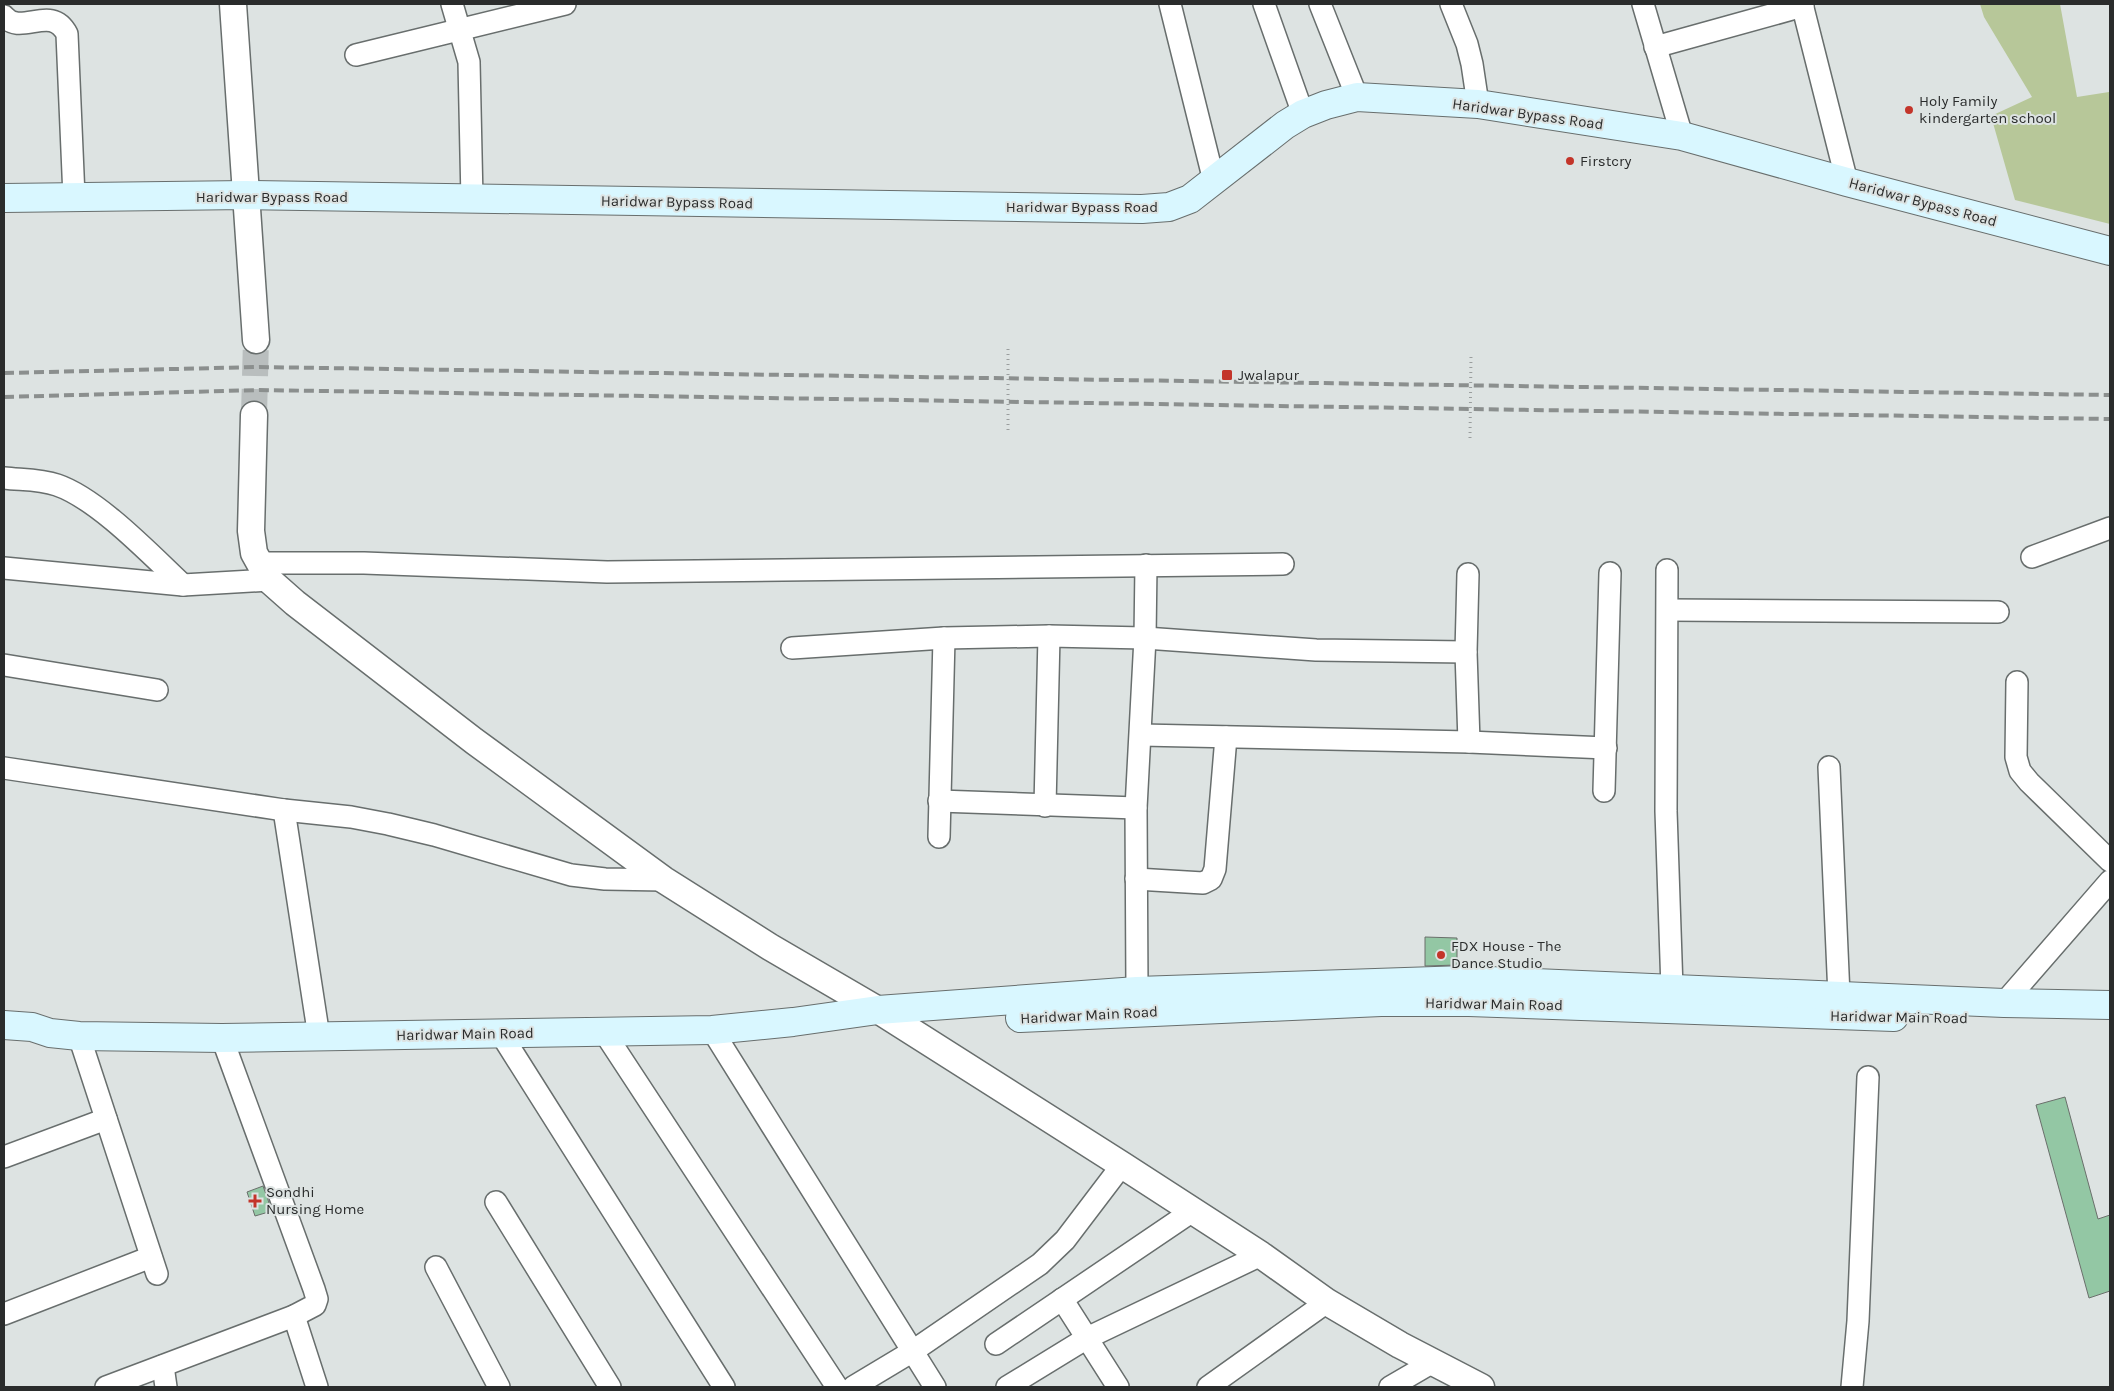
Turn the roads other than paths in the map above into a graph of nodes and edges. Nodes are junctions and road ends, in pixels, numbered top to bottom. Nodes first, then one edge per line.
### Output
1 (234, 4) edge
2 (452, 4) edge
3 (565, 4) edge
4 (1170, 4) edge
5 (1264, 4) edge
6 (1320, 4) edge
7 (1451, 4) edge
8 (1643, 4) edge
9 (1802, 5) edge
10 (4, 16) edge
11 (461, 30) junction
12 (1655, 47) junction
13 (356, 55) dead end
14 (1357, 97) junction
15 (1478, 104) junction
16 (1303, 114) junction
17 (1682, 136) junction
18 (1214, 181) junction
19 (1847, 182) junction
20 (246, 195) junction
21 (74, 197) junction
22 (4, 198) edge
23 (472, 200) junction
24 (2110, 251) edge
25 (256, 340) tunnel mouth
26 (254, 415) tunnel mouth
27 (4, 478) edge
28 (2110, 528) edge
29 (2032, 557) dead end
30 (1283, 564) dead end
31 (1146, 565) junction
32 (4, 568) edge
33 (1668, 570) dead end
34 (265, 571) junction
35 (1610, 573) dead end
36 (1468, 574) dead end
37 (183, 585) junction
38 (1668, 610) junction
39 (1998, 612) dead end
40 (1049, 636) junction
41 (944, 638) junction
42 (1145, 638) junction
43 (792, 648) dead end
44 (1466, 652) junction
45 (4, 665) edge
46 (2016, 682) dead end
47 (157, 690) dead end
48 (1141, 735) junction
49 (1226, 737) junction
50 (1469, 742) junction
51 (1606, 748) junction
52 (1829, 767) dead end
53 (4, 768) edge
54 (1604, 791) dead end
55 (939, 801) junction
56 (1045, 806) junction
57 (1136, 808) junction
58 (284, 810) junction
59 (939, 836) dead end
60 (2110, 861) edge
61 (1136, 879) junction
62 (664, 880) junction
63 (2110, 881) edge
64 (1672, 989) junction
65 (1137, 992) junction
66 (1839, 996) junction
67 (2004, 1003) junction
68 (2110, 1005) edge
69 (878, 1010) junction
70 (2110, 1022) edge
71 (4, 1025) edge
72 (712, 1030) junction
73 (604, 1032) junction
74 (50, 1033) junction
75 (501, 1034) junction
76 (79, 1036) junction
77 (319, 1036) junction
78 (4, 1038) edge
79 (222, 1038) junction
80 (1868, 1077) dead end
81 (106, 1119) junction
82 (4, 1157) edge
83 (1122, 1165) junction
84 (496, 1202) dead end
85 (1194, 1210) junction
86 (1261, 1255) junction
87 (436, 1267) dead end
88 (1062, 1299) junction
89 (1327, 1302) junction
90 (4, 1314) edge
91 (294, 1316) junction
92 (1087, 1338) junction
93 (996, 1344) dead end
94 (913, 1351) junction
95 (1434, 1362) junction
96 (163, 1366) junction
97 (106, 1387) edge
98 (166, 1387) edge
99 (317, 1387) edge
100 (499, 1387) edge
101 (610, 1387) edge
102 (724, 1387) edge
103 (836, 1387) edge
104 (853, 1387) edge
105 (936, 1387) edge
106 (1008, 1387) edge
107 (1118, 1387) edge
108 (1208, 1387) edge
109 (1390, 1387) edge
110 (1481, 1387) edge
111 (1852, 1387) edge

1 - 20 street
2 - 11 street
3 - 11 street
4 - 18 street
5 - 16 street
6 - 14 street
7 - 15 street
8 - 12 street
9 - 12 street
9 - 19 street
10 - 21 street
11 - 13 street
11 - 23 street
12 - 17 street
14 - 15 main road, Haridwar Bypass Road
14 - 16 main road, Haridwar Bypass Road
15 - 17 main road, Haridwar Bypass Road
16 - 18 main road, Haridwar Bypass Road
17 - 19 main road, Haridwar Bypass Road
18 - 23 main road, Haridwar Bypass Road
19 - 24 main road, Haridwar Bypass Road
20 - 21 main road, Haridwar Bypass Road
20 - 23 main road, Haridwar Bypass Road
20 - 25 street
21 - 22 main road, Haridwar Bypass Road
26 - 34 street
27 - 37 street
28 - 29 street
30 - 31 street
31 - 34 street
31 - 42 street
32 - 37 street
33 - 38 street
34 - 37 street
34 - 62 street
35 - 51 street
36 - 44 street
38 - 39 street
38 - 64 street
40 - 41 street
40 - 42 street
40 - 56 street
41 - 43 street
41 - 55 street
42 - 44 street
42 - 48 street
44 - 50 street
45 - 47 street
46 - 60 street
48 - 49 street
48 - 57 street
49 - 50 street
49 - 61 street
50 - 51 street
51 - 54 street
52 - 66 street
53 - 58 street
55 - 56 street
55 - 59 street
56 - 57 street
57 - 61 street
58 - 62 street
58 - 77 street
61 - 65 street
62 - 69 street
63 - 67 street
64 - 65 main road, Haridwar Main Road
64 - 66 main road, Haridwar Main Road
65 - 69 main road, Haridwar Main Road
66 - 67 main road, Haridwar Main Road
67 - 68 main road, Haridwar Main Road
69 - 70 main road, Haridwar Main Road
69 - 72 main road, Haridwar Main Road
69 - 83 street
71 - 74 main road, Haridwar Main Road
72 - 73 main road, Haridwar Main Road
72 - 94 street
73 - 75 main road, Haridwar Main Road
73 - 103 street
74 - 76 main road, Haridwar Main Road
74 - 78 main road, Haridwar Main Road
75 - 77 main road, Haridwar Main Road
75 - 102 street
76 - 79 main road, Haridwar Main Road
76 - 81 street
77 - 79 main road, Haridwar Main Road
79 - 91 street
80 - 111 street
81 - 82 street
81 - 90 street
83 - 85 street
83 - 94 street
84 - 101 street
85 - 86 street
85 - 88 street
86 - 89 street
86 - 92 street
87 - 100 street
88 - 92 street
88 - 93 street
89 - 95 street
89 - 108 street
91 - 96 street
91 - 99 street
92 - 106 street
92 - 107 street
94 - 104 street
94 - 105 street
95 - 109 street
95 - 110 street
96 - 97 street
96 - 98 street

